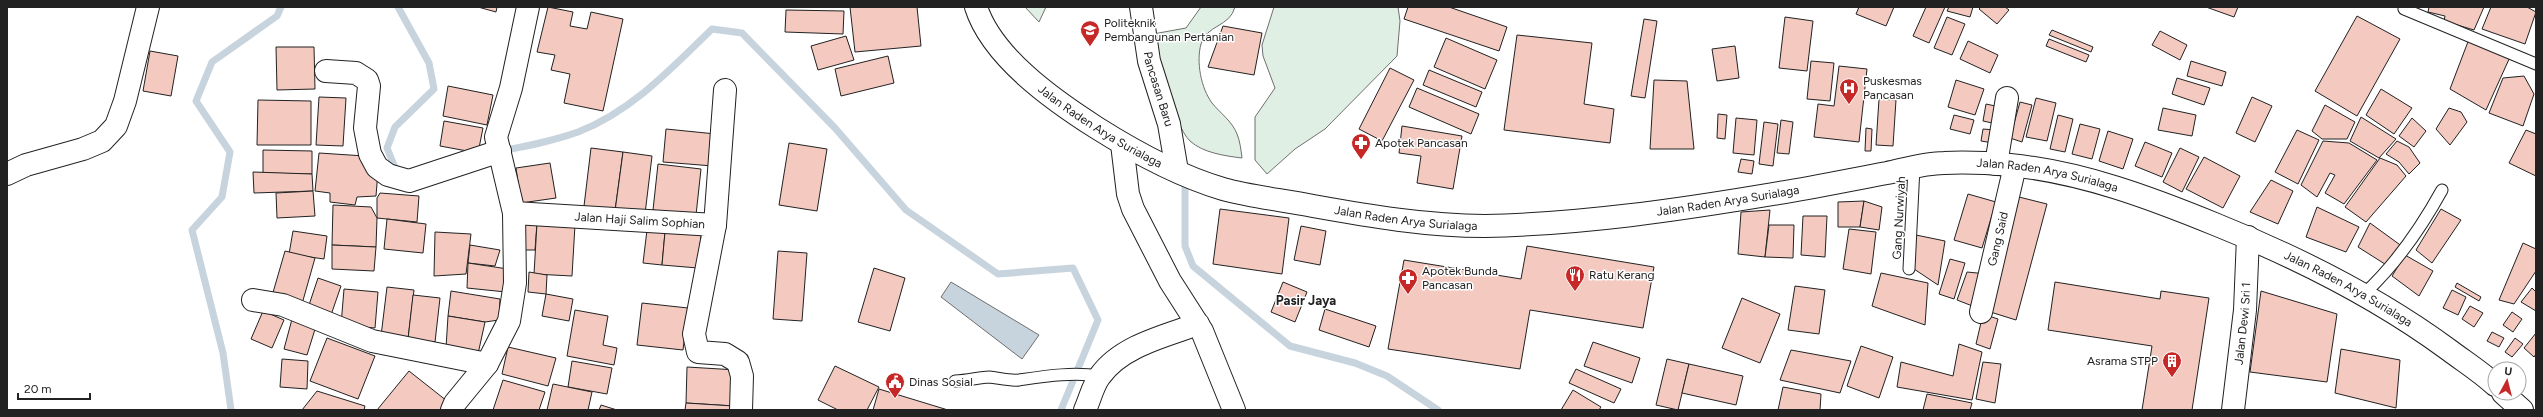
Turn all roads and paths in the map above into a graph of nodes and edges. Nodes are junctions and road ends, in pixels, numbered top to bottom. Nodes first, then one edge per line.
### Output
1 (148, 7) edge
2 (528, 7) edge
3 (976, 7) edge
4 (1141, 7) edge
5 (2404, 9) dead end
6 (2536, 64) edge
7 (326, 71) dead end
8 (725, 90) dead end
9 (2007, 98) dead end
10 (498, 144) junction
11 (1122, 144) junction
12 (2005, 165) junction
13 (1914, 168) junction
14 (1177, 171) junction
15 (7, 174) edge
16 (2442, 190) dead end
17 (514, 213) junction
18 (715, 225) junction
19 (2248, 237) junction
20 (1909, 269) dead end
21 (2365, 293) junction
22 (253, 300) dead end
23 (1981, 312) dead end
24 (1198, 324) junction
25 (487, 364) junction
26 (1100, 376) junction
27 (2487, 380) edge
28 (955, 381) dead end
29 (2512, 401) edge
30 (452, 410) edge
31 (741, 410) edge
32 (1085, 410) edge
33 (1234, 410) edge
34 (2233, 410) edge
35 (2522, 410) edge

1 - 15 street
2 - 10 street
3 - 11 street, Jalan Raden Arya Surialaga
4 - 14 street, Pancasan Baru
5 - 6 lane
7 - 10 street
8 - 18 street
9 - 12 street, Gang Said
10 - 17 street
11 - 14 street, Jalan Raden Arya Surialaga
11 - 24 street
12 - 13 street, Jalan Raden Arya Surialaga
12 - 19 street, Jalan Raden Arya Surialaga
12 - 23 street, Gang Said
13 - 14 street, Jalan Raden Arya Surialaga
13 - 20 lane, Gang Nurwiyah
16 - 21 lane
17 - 18 street, Jalan Haji Salim Sophian
17 - 25 street
18 - 31 street, Jalan Haji Salim Sophian
19 - 21 street, Jalan Raden Arya Surialaga
19 - 34 street, Jalan Dewi Sri 1
21 - 27 street, Jalan Raden Arya Surialaga
22 - 25 street
24 - 26 street
24 - 33 street
25 - 30 street
26 - 28 lane
26 - 32 street
29 - 35 street

